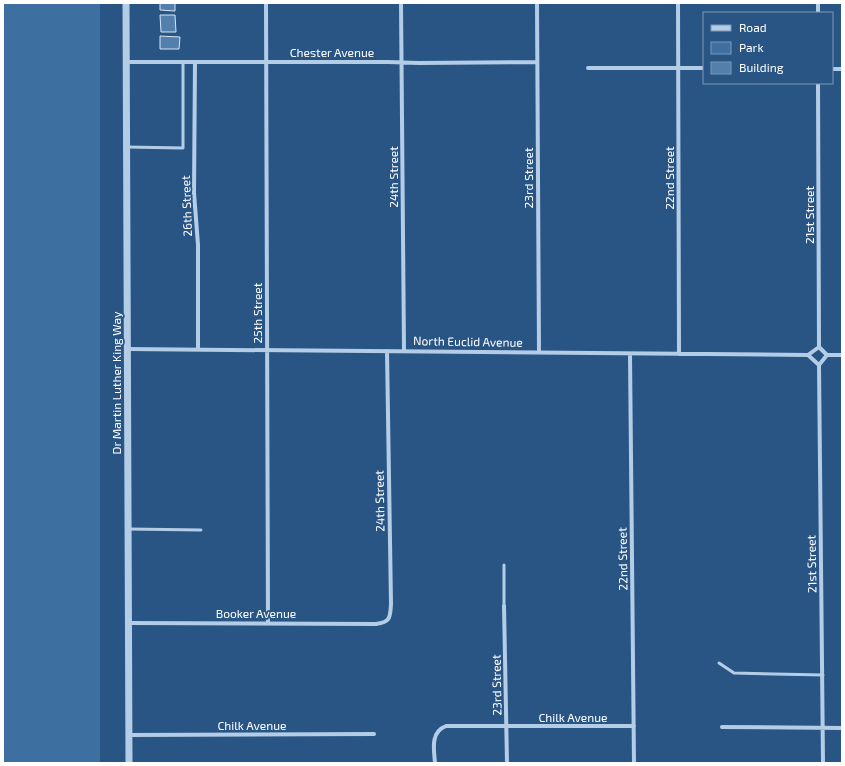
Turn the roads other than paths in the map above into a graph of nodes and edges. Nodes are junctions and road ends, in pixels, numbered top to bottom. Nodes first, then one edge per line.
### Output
1 (126, 3) edge
2 (266, 3) edge
3 (401, 3) edge
4 (537, 3) edge
5 (678, 3) edge
6 (126, 62) junction
7 (183, 62) junction
8 (195, 62) junction
9 (266, 62) junction
10 (402, 62) junction
11 (537, 62) junction
12 (588, 68) dead end
13 (678, 68) junction
14 (703, 68) edge
15 (818, 84) edge
16 (126, 147) junction
17 (819, 347) junction
18 (127, 349) junction
19 (198, 349) junction
20 (267, 350) junction
21 (404, 350) junction
22 (387, 351) junction
23 (539, 352) junction
24 (630, 354) junction
25 (679, 354) junction
26 (808, 355) junction
27 (827, 355) junction
28 (842, 355) edge
29 (819, 365) junction
30 (128, 529) junction
31 (201, 530) dead end
32 (504, 565) dead end
33 (504, 606) joint
34 (128, 623) junction
35 (268, 623) junction
36 (384, 623) joint
37 (719, 663) dead end
38 (823, 675) junction
39 (634, 726) junction
40 (506, 727) junction
41 (722, 727) dead end
42 (823, 728) junction
43 (842, 728) edge
44 (374, 734) dead end
45 (129, 735) junction
46 (129, 763) edge
47 (435, 763) edge
48 (506, 763) edge
49 (634, 763) edge
50 (823, 763) edge

1 - 6 street, Dr Martin Luther King Way
2 - 9 street, 25th Street
3 - 10 street, 24th Street
4 - 11 street, 23rd Street
5 - 13 street, 22nd Street
6 - 7 street, Chester Avenue
6 - 16 street, Dr Martin Luther King Way
7 - 8 street, Chester Avenue
7 - 16 lane
8 - 9 street, Chester Avenue
8 - 19 street, 26th Street
9 - 10 street, Chester Avenue
9 - 20 street, 25th Street
10 - 11 street, Chester Avenue
10 - 21 street, 24th Street
11 - 23 street, 23rd Street
12 - 13 street
13 - 14 street
13 - 25 street, 22nd Street
15 - 17 street, 21st Street
16 - 18 street, Dr Martin Luther King Way
17 - 26 street
17 - 27 street
18 - 19 street, North Euclid Avenue
18 - 30 street, Dr Martin Luther King Way
19 - 20 street, North Euclid Avenue
20 - 22 street, North Euclid Avenue
20 - 35 street, 25th Street
21 - 22 street, North Euclid Avenue
21 - 23 street, North Euclid Avenue
22 - 36 street, 24th Street
23 - 24 street, North Euclid Avenue
24 - 25 street, North Euclid Avenue
24 - 39 street, 22nd Street
25 - 26 street, North Euclid Avenue
26 - 29 street
27 - 28 street
27 - 29 street
29 - 38 street, 21st Street
30 - 31 lane
30 - 34 street, Dr Martin Luther King Way
32 - 33 lane
33 - 40 street, 23rd Street
34 - 35 street, Booker Avenue
34 - 45 street, Dr Martin Luther King Way
35 - 36 street, Booker Avenue
37 - 38 lane
38 - 42 street, 21st Street
39 - 40 street, Chilk Avenue
39 - 49 street, 22nd Street
40 - 47 street, Chilk Avenue
40 - 48 street, 23rd Street
41 - 42 street
42 - 43 street
42 - 50 street, 21st Street
44 - 45 street, Chilk Avenue
45 - 46 street, Dr Martin Luther King Way

